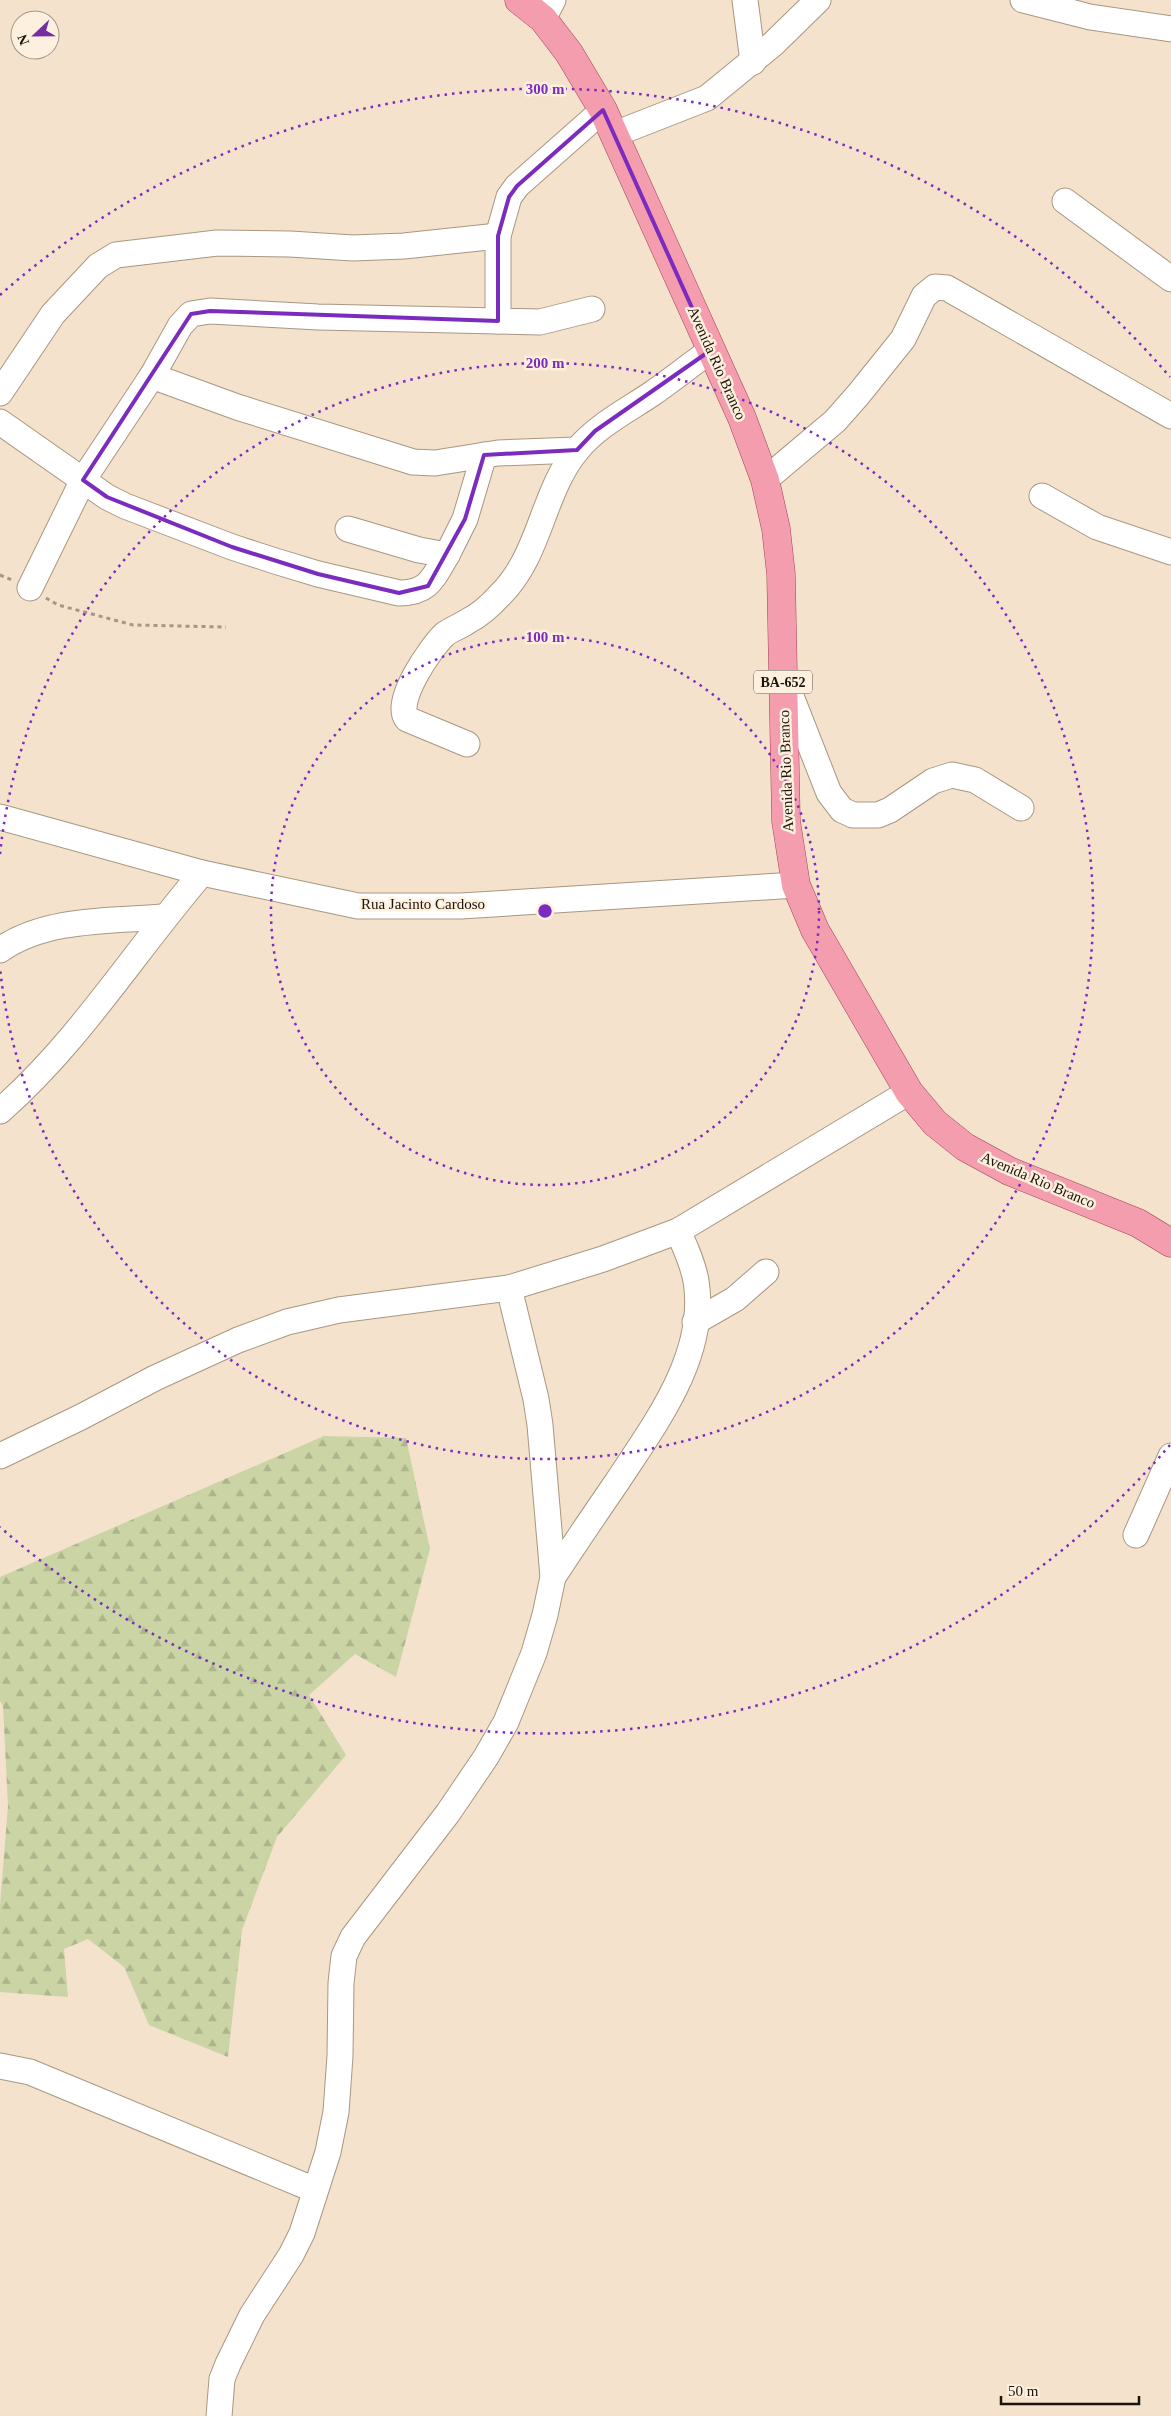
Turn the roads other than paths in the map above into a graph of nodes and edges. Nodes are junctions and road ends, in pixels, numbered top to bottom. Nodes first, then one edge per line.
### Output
1 (519, 0) edge
2 (745, 0) edge
3 (818, 0) edge
4 (1023, 0) edge
5 (548, 9) edge
6 (1171, 28) edge
7 (753, 62) junction
8 (603, 110) junction
9 (615, 134) junction
10 (1065, 201) dead end
11 (498, 236) junction
12 (1171, 279) edge
13 (592, 309) dead end
14 (498, 321) junction
15 (711, 350) junction
16 (152, 376) junction
17 (0, 393) edge
18 (1171, 416) edge
19 (0, 422) edge
20 (577, 450) junction
21 (484, 455) junction
22 (83, 480) junction
23 (765, 480) junction
24 (1042, 496) dead end
25 (348, 529) dead end
26 (1171, 552) edge
27 (447, 555) junction
28 (30, 588) road end
29 (783, 676) junction
30 (467, 744) dead end
31 (1021, 808) dead end
32 (0, 817) edge
33 (202, 873) junction
34 (796, 885) junction
35 (164, 917) junction
36 (0, 950) edge
37 (910, 1092) junction
38 (0, 1111) edge
39 (678, 1231) junction
40 (1171, 1243) edge
41 (766, 1272) dead end
42 (510, 1288) junction
43 (696, 1322) junction
44 (0, 1456) edge
45 (1171, 1456) edge
46 (1136, 1535) dead end
47 (553, 1577) junction
48 (0, 2066) edge
49 (315, 2190) junction
50 (218, 2416) edge

1 - 5 main road, Avenida Rio Branco / BA-652
2 - 7 street
3 - 7 street
4 - 6 street
5 - 8 main road, Avenida Rio Branco / BA-652
7 - 9 street
8 - 9 main road, Avenida Rio Branco / BA-652
8 - 11 street
9 - 15 main road, Avenida Rio Branco / BA-652
10 - 12 street
11 - 14 street
11 - 17 street
13 - 14 street
14 - 16 street
15 - 20 street
15 - 23 main road, Avenida Rio Branco / BA-652
16 - 21 street
16 - 22 street
18 - 23 street
19 - 22 street
20 - 21 street
20 - 30 street
21 - 27 street
22 - 27 street
22 - 28 street
23 - 29 main road, Avenida Rio Branco / BA-652
24 - 26 street
25 - 27 street
29 - 31 street
29 - 34 main road, Avenida Rio Branco / BA-652
32 - 33 street, Rua Jacinto Cardoso
33 - 34 street, Rua Jacinto Cardoso
33 - 35 street
34 - 37 main road, Avenida Rio Branco / BA-652
35 - 36 street
35 - 38 street
37 - 39 street
37 - 40 main road, Avenida Rio Branco / BA-652
39 - 42 street
39 - 43 street
41 - 43 street
42 - 44 street
42 - 47 street
43 - 47 street
45 - 46 street
47 - 49 street
48 - 49 street
49 - 50 street

